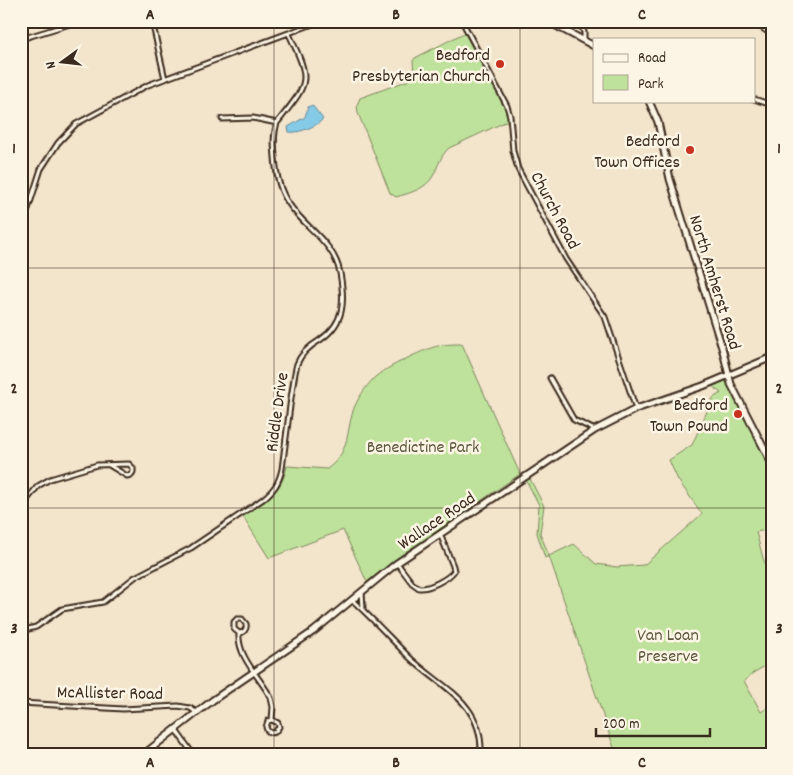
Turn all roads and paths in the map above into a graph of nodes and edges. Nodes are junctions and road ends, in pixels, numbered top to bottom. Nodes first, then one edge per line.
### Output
1 (80, 21) edge
2 (152, 21) edge
3 (321, 21) edge
4 (462, 21) edge
5 (547, 21) edge
6 (579, 21) edge
7 (755, 21) edge
8 (768, 21) edge
9 (772, 24) edge
10 (772, 33) edge
11 (289, 34) junction
12 (21, 39) edge
13 (584, 41) junction
14 (593, 46) edge
15 (165, 79) junction
16 (756, 100) edge
17 (649, 102) edge
18 (772, 105) edge
19 (222, 119) dead end
20 (277, 123) junction
21 (21, 232) edge
22 (772, 357) edge
23 (729, 374) junction
24 (550, 378) dead end
25 (636, 409) junction
26 (595, 430) junction
27 (109, 464) junction
28 (772, 464) edge
29 (21, 507) edge
30 (440, 534) junction
31 (397, 563) junction
32 (362, 591) junction
33 (352, 600) junction
34 (363, 610) junction
35 (21, 631) edge
36 (238, 633) junction
37 (254, 671) junction
38 (21, 703) edge
39 (197, 712) junction
40 (272, 720) junction
41 (175, 729) junction
42 (144, 754) edge
43 (193, 754) edge
44 (481, 754) edge

1 - 12 street
2 - 15 street
3 - 11 street
4 - 25 street, Church Road
5 - 13 street
6 - 13 street
7 - 10 highway
8 - 9 highway
11 - 15 street
11 - 20 street
13 - 14 street
15 - 21 street
16 - 18 street
17 - 23 street, North Amherst Road
19 - 20 street
20 - 35 street, Riddle Drive
22 - 23 street, Wallace Road
23 - 25 street, Wallace Road
23 - 28 street, North Amherst Road
24 - 26 street
25 - 26 street, Wallace Road
26 - 30 street, Wallace Road
27 - 27 street
27 - 29 street
30 - 31 street, Wallace Road
30 - 31 street
31 - 32 street, Wallace Road
32 - 33 street, Wallace Road
32 - 34 street
33 - 34 street
33 - 37 street, Wallace Road
34 - 44 street
36 - 36 street
36 - 37 street
37 - 39 street, Wallace Road
37 - 40 street
38 - 39 street, McAllister Road
39 - 41 street, Wallace Road
40 - 40 street
41 - 42 street, Wallace Road
41 - 43 street

